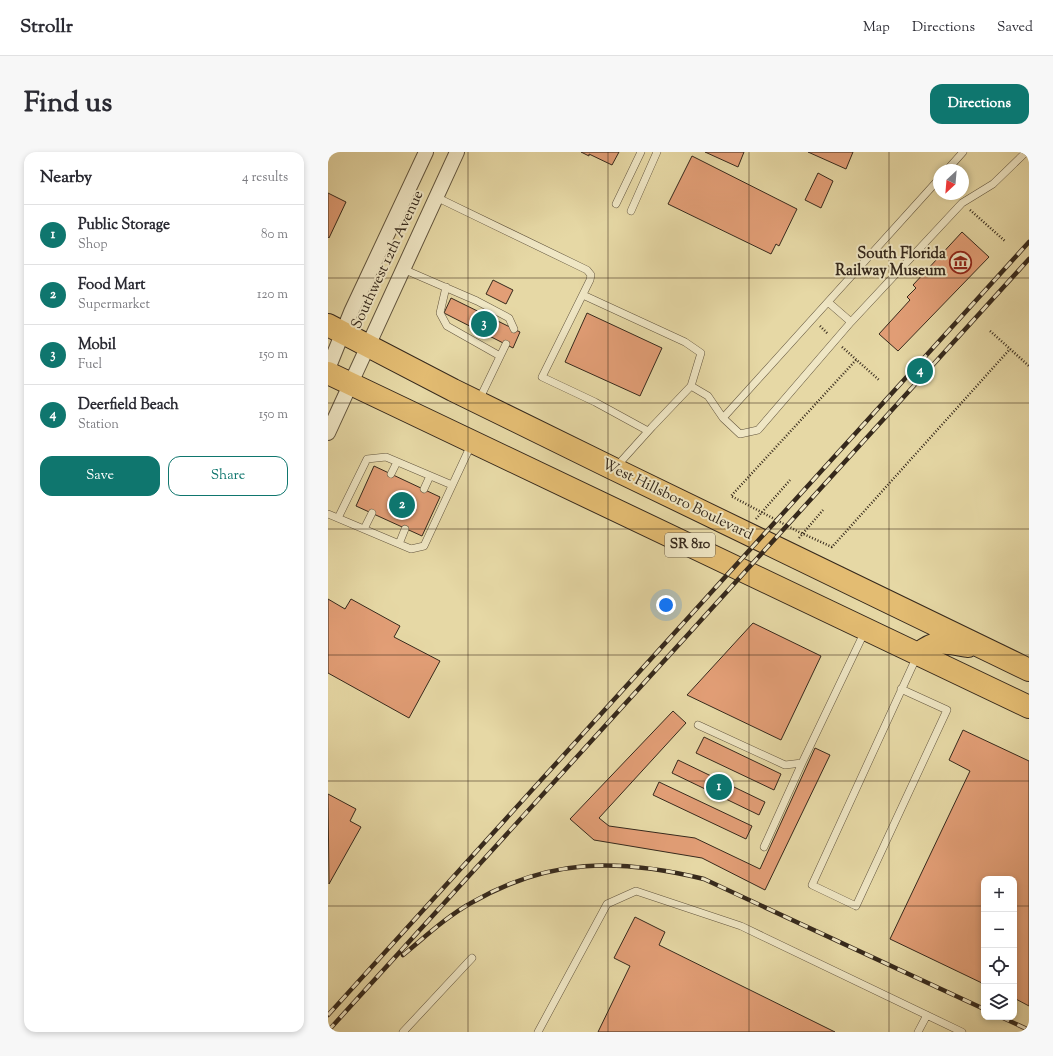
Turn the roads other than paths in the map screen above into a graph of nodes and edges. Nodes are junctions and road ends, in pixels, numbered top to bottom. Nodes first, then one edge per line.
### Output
1 (426, 152) edge
2 (457, 152) edge
3 (641, 152) edge
4 (657, 152) edge
5 (963, 152) edge
6 (1026, 152) edge
7 (952, 164) edge
8 (933, 186) edge
9 (436, 197) junction
10 (616, 204) dead end
11 (631, 211) dead end
12 (403, 269) junction
13 (446, 287) junction
14 (583, 295) junction
15 (828, 302) junction
16 (850, 322) junction
17 (335, 329) edge
18 (514, 329) dead end
19 (506, 344) dead end
20 (367, 346) junction
21 (500, 356) junction
22 (328, 369) edge
23 (328, 373) edge
24 (351, 383) junction
25 (691, 386) junction
26 (478, 402) junction
27 (723, 418) junction
28 (648, 431) junction
29 (328, 433) edge
30 (473, 441) junction
31 (397, 462) junction
32 (614, 469) junction
33 (391, 474) dead end
34 (430, 476) junction
35 (452, 485) junction
36 (424, 489) dead end
37 (372, 513) dead end
38 (328, 514) edge
39 (338, 518) junction
40 (364, 529) junction
41 (405, 529) dead end
42 (399, 544) junction
43 (866, 629) junction
44 (989, 650) junction
45 (918, 654) junction
46 (1029, 670) edge
47 (902, 689) junction
48 (1029, 707) edge
49 (698, 725) dead end
50 (802, 763) junction
51 (764, 847) dead end
52 (472, 958) dead end
53 (927, 1015) junction
54 (407, 1031) edge
55 (538, 1032) edge
56 (918, 1032) edge
57 (962, 1032) edge

1 - 17 street, Southwest 12th Avenue
2 - 9 street, Southwest 12th Avenue
3 - 10 lane
4 - 11 lane
5 - 7 lane
6 - 16 lane
8 - 15 lane
9 - 12 street, Southwest 12th Avenue
9 - 14 lane
12 - 13 lane
12 - 20 street, Southwest 12th Avenue
13 - 18 lane
13 - 21 lane
14 - 25 lane
14 - 28 lane
15 - 16 lane
15 - 27 lane
16 - 27 lane
17 - 20 main road, West Hillsboro Boulevard / SR 810
17 - 22 street, Southwest 12th Avenue
19 - 21 lane
20 - 24 street, Southwest 12th Avenue
20 - 26 main road, West Hillsboro Boulevard / SR 810
21 - 26 lane
23 - 24 main road, SR 810
24 - 29 street, Southwest 12th Avenue
24 - 30 main road, SR 810
25 - 27 lane
25 - 28 lane
26 - 32 main road, West Hillsboro Boulevard / SR 810
28 - 32 lane
30 - 35 lane
30 - 43 main road, SR 810
31 - 33 lane
31 - 34 lane
31 - 39 lane
32 - 44 main road, West Hillsboro Boulevard / SR 810
34 - 35 lane
34 - 36 lane
35 - 42 lane
37 - 40 lane
38 - 39 lane
39 - 40 lane
40 - 42 lane
41 - 42 lane
43 - 45 main road, SR 810
43 - 50 lane
44 - 45 main road
44 - 46 main road, West Hillsboro Boulevard / SR 810
45 - 47 lane
45 - 48 main road, SR 810
47 - 47 lane
49 - 50 lane
50 - 51 lane
52 - 54 lane
53 - 55 lane
53 - 56 lane
53 - 57 lane

